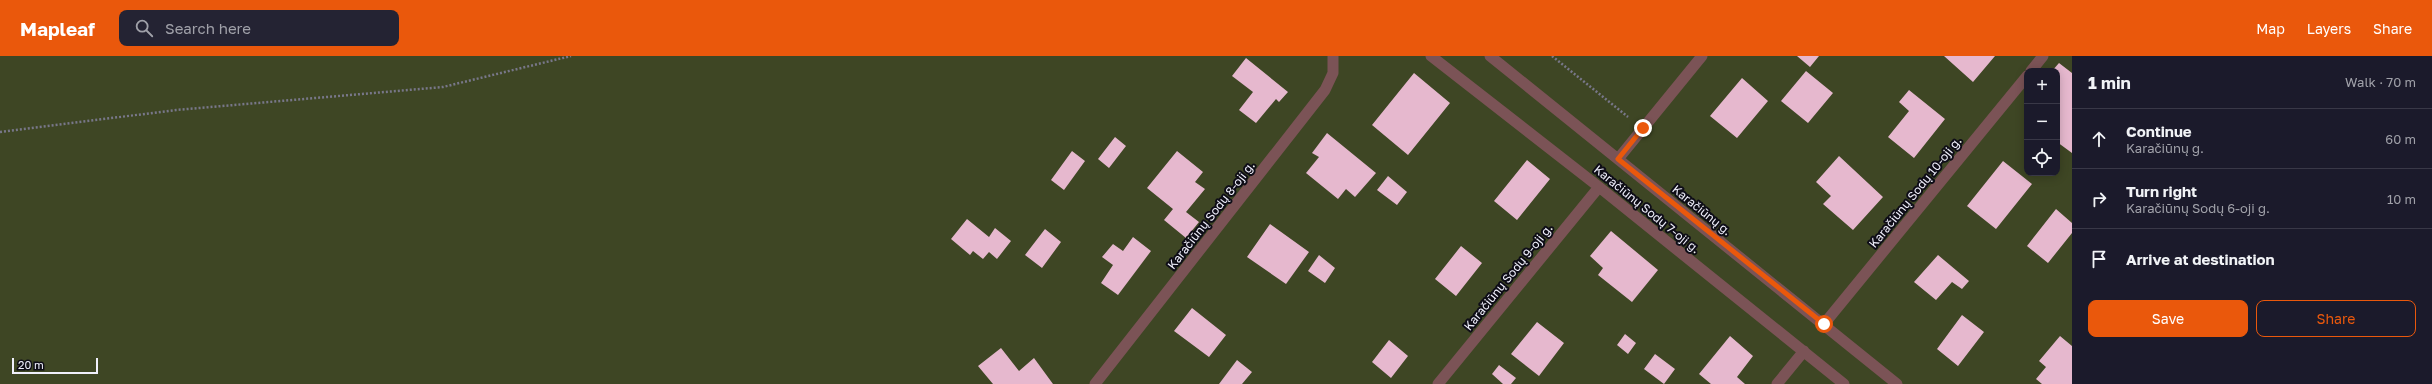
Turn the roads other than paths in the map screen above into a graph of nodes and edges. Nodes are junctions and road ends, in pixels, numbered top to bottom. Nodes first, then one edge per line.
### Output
1 (1333, 56) edge
2 (1431, 56) edge
3 (1490, 56) edge
4 (1702, 56) edge
5 (2043, 56) edge
6 (2033, 68) edge
7 (2024, 80) edge
8 (1618, 159) junction
9 (1599, 187) junction
10 (1824, 324) junction
11 (1804, 351) junction
12 (1095, 384) edge
13 (1438, 384) edge
14 (1777, 384) edge
15 (1844, 384) edge
16 (1897, 384) edge

1 - 12 street, Karačiūnų Sodų 8-oji g.
2 - 9 street, Karačiūnų Sodų 7-oji g.
3 - 8 street, Karačiūnų g.
4 - 8 street
5 - 6 street
7 - 10 street, Karačiūnų Sodų 10-oji g.
8 - 10 street, Karačiūnų g.
9 - 11 street, Karačiūnų Sodų 7-oji g.
9 - 13 street, Karačiūnų Sodų 9-oji g.
10 - 16 street, Karačiūnų g.
11 - 14 street
11 - 15 street, Karačiūnų Sodų 7-oji g.

